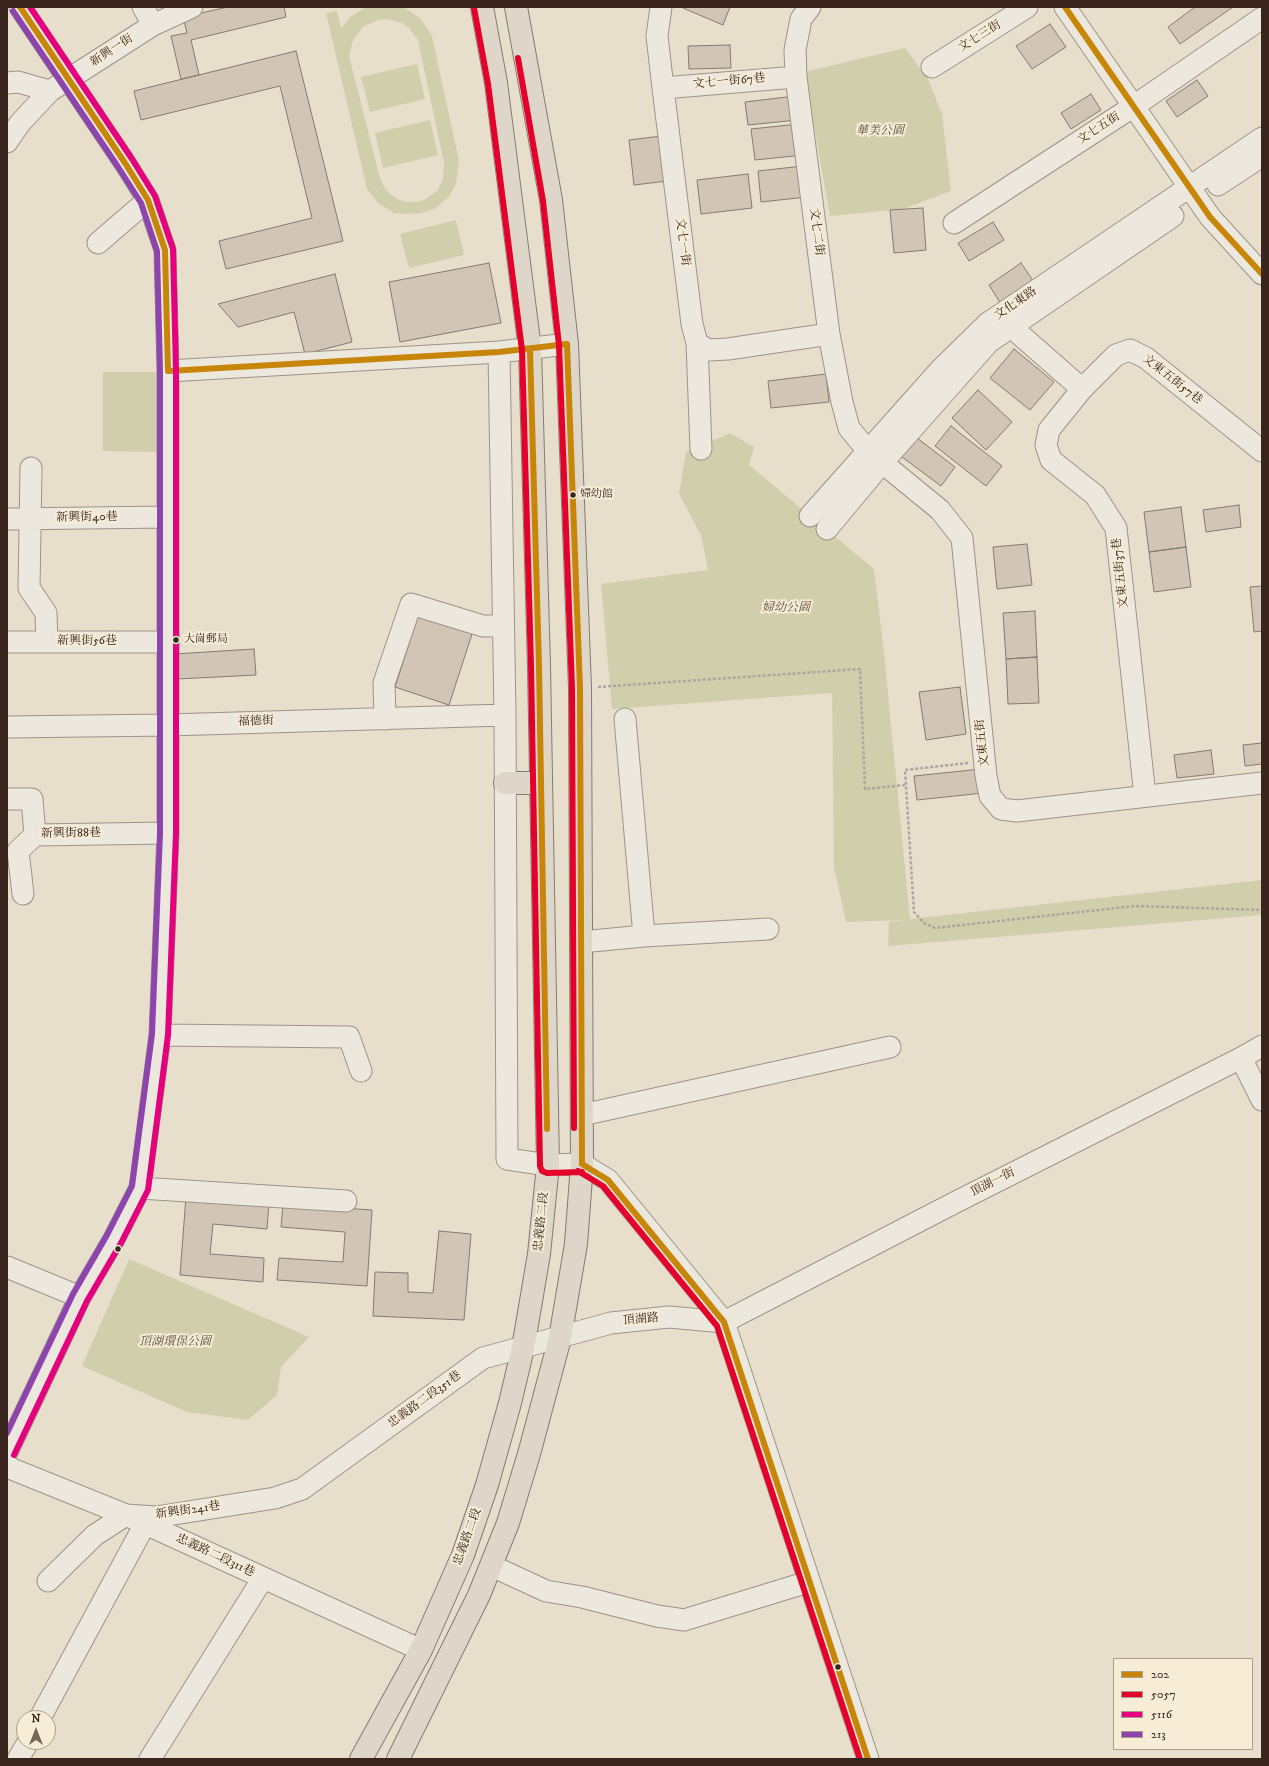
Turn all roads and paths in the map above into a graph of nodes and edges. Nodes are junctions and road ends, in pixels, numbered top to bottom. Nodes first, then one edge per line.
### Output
1 (20, 7) edge
2 (192, 7) edge
3 (482, 7) edge
4 (516, 7) edge
5 (661, 7) edge
6 (810, 7) edge
7 (1027, 7) edge
8 (1065, 7) edge
9 (148, 16) edge
10 (1262, 18) edge
11 (932, 67) dead end
12 (796, 77) junction
13 (68, 79) junction
14 (7, 83) edge
15 (663, 88) junction
16 (50, 92) junction
17 (1134, 106) junction
18 (1262, 138) edge
19 (7, 142) edge
20 (1262, 156) edge
21 (1194, 193) junction
22 (148, 200) junction
23 (954, 223) dead end
24 (98, 243) dead end
25 (1262, 274) edge
26 (1004, 321) junction
27 (829, 334) junction
28 (697, 343) junction
29 (567, 344) junction
30 (530, 349) junction
31 (499, 352) junction
32 (168, 371) junction
33 (1082, 389) junction
34 (701, 449) dead end
35 (1262, 451) edge
36 (875, 457) junction
37 (31, 468) dead end
38 (810, 516) dead end
39 (167, 517) junction
40 (7, 519) edge
41 (29, 519) junction
42 (828, 529) dead end
43 (503, 626) junction
44 (7, 642) edge
45 (47, 642) junction
46 (168, 642) junction
47 (580, 688) junction
48 (505, 715) junction
49 (385, 719) junction
50 (625, 719) dead end
51 (168, 725) junction
52 (7, 727) edge
53 (985, 762) junction
54 (505, 783) junction
55 (541, 783) junction
56 (1262, 783) edge
57 (906, 785) junction
58 (1144, 796) junction
59 (7, 799) edge
60 (168, 832) junction
61 (35, 835) junction
62 (23, 894) dead end
63 (1262, 910) edge
64 (768, 929) dead end
65 (644, 936) junction
66 (581, 942) junction
67 (160, 1034) junction
68 (1262, 1046) edge
69 (890, 1047) dead end
70 (1241, 1058) junction
71 (361, 1071) dead end
72 (1262, 1100) edge
73 (582, 1115) junction
74 (548, 1164) junction
75 (582, 1164) junction
76 (140, 1188) junction
77 (346, 1201) dead end
78 (7, 1267) edge
79 (80, 1297) junction
80 (724, 1322) junction
81 (560, 1338) junction
82 (522, 1348) junction
83 (7, 1452) edge
84 (7, 1467) edge
85 (302, 1489) joint
86 (126, 1515) junction
87 (145, 1524) junction
88 (492, 1566) junction
89 (263, 1578) junction
90 (48, 1581) dead end
91 (808, 1582) junction
92 (421, 1650) junction
93 (44, 1710) edge
94 (23, 1750) edge
95 (18, 1759) edge
96 (150, 1759) edge
97 (361, 1759) edge
98 (398, 1759) edge
99 (868, 1759) edge

1 - 13 street
2 - 9 street, 新興一街
3 - 30 main road, 忠義路二段
4 - 29 main road
5 - 15 street, 文七一街
6 - 12 street, 文七二街
7 - 11 street, 文七三街
8 - 17 street
9 - 13 street, 新興一街
10 - 17 street, 文七五街
12 - 15 street, 文七一街67巷
12 - 27 street, 文七二街
13 - 16 street, 新興一街
13 - 22 street
14 - 16 street
15 - 28 street, 文七一街
16 - 19 street, 新興一街
17 - 21 street
17 - 23 street, 文七五街
18 - 21 street, 文化東路
20 - 21 street, 文化東路
21 - 25 street
21 - 26 street, 文化東路
22 - 24 street
22 - 32 street
26 - 33 street
26 - 36 street, 文化東路
27 - 28 street
27 - 36 street, 文七二街
28 - 34 street, 文七一街
29 - 30 street
29 - 47 main road
30 - 31 street
30 - 55 main road, 忠義路二段
31 - 32 street
31 - 43 street
32 - 39 street
33 - 35 street, 文東五街57巷
33 - 58 street, 文東五街37巷
36 - 38 street, 文化東路
36 - 42 street, 文化東路
36 - 53 street, 文東五街
37 - 41 street
39 - 41 street, 新興街40巷
39 - 46 street
40 - 41 street, 新興街40巷
41 - 45 street
43 - 48 street
43 - 49 street
44 - 45 street, 新興街56巷
45 - 46 street, 新興街56巷
46 - 51 street
47 - 57 path
47 - 66 main road
48 - 49 street, 福德街
48 - 54 street
49 - 51 street, 福德街
50 - 65 street
51 - 52 street, 福德街
51 - 60 street
53 - 57 path
53 - 58 street, 文東五街
54 - 55 main road
54 - 74 street
55 - 74 main road, 忠義路二段
56 - 58 street, 文東五街
57 - 63 path
59 - 61 street, 新興街88巷
60 - 61 street, 新興街88巷
60 - 67 street
61 - 62 street
64 - 65 street
65 - 66 street
66 - 73 main road
67 - 71 street
67 - 76 street
68 - 70 street, 頂湖一街
69 - 73 street
70 - 72 street
70 - 80 street, 頂湖一街
73 - 75 main road
74 - 75 street
74 - 82 main road, 忠義路二段
75 - 80 street
75 - 81 main road
76 - 77 street
76 - 79 street
78 - 79 street
79 - 83 street
80 - 81 street, 頂湖路
80 - 91 street
81 - 82 street, 忠義路二段351巷
81 - 88 main road
82 - 85 street, 忠義路二段351巷
82 - 92 main road, 忠義路二段
84 - 86 street, 忠義路二段311巷
85 - 86 street, 新興街241巷
86 - 87 street, 忠義路二段311巷
86 - 90 street
87 - 89 street, 忠義路二段311巷
87 - 93 street
88 - 91 street
88 - 98 main road
89 - 92 street, 忠義路二段311巷
89 - 96 street
91 - 99 street
92 - 97 main road, 忠義路二段
94 - 95 street

